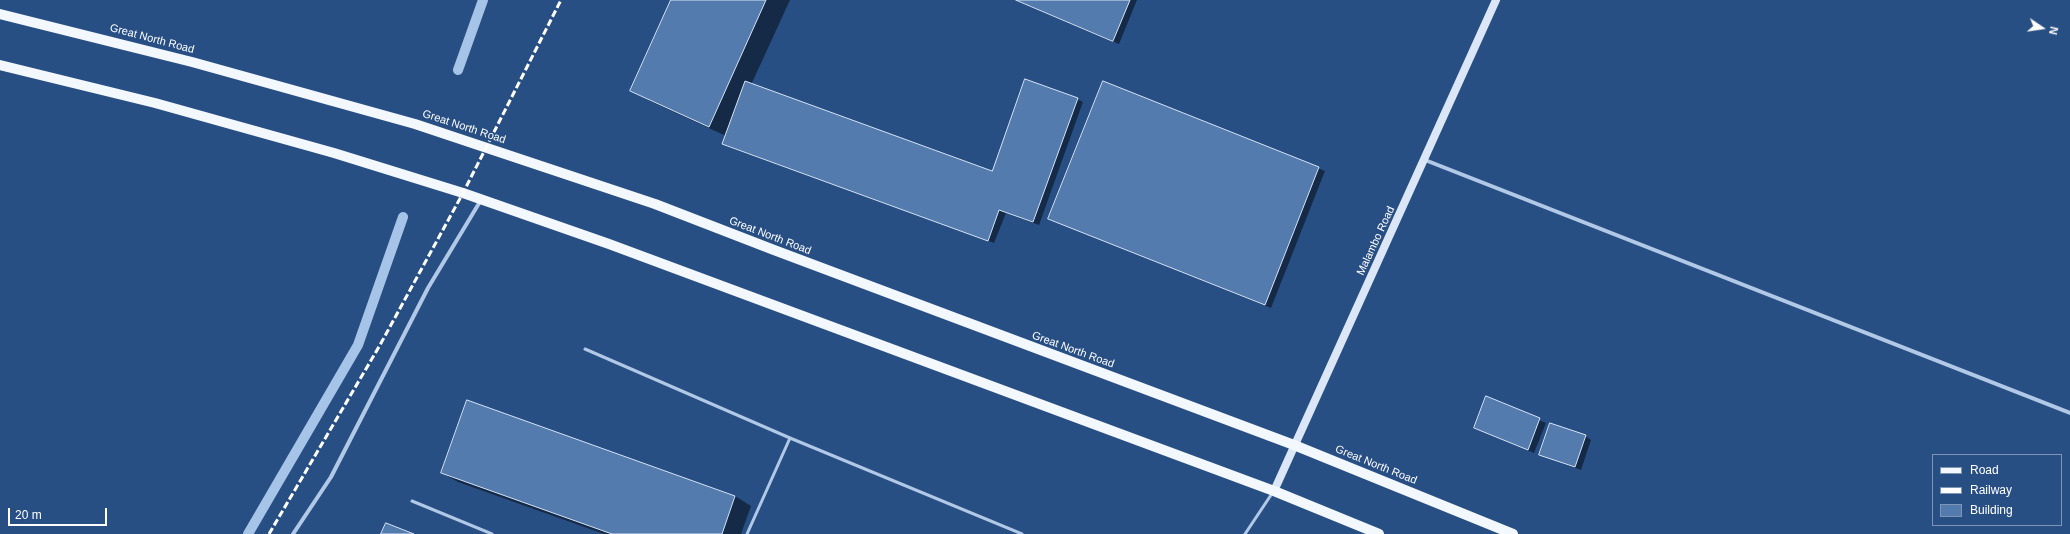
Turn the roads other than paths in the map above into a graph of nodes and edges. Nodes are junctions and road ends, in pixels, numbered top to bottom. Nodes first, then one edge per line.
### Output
1 (1496, 0) edge
2 (0, 14) edge
3 (0, 65) edge
4 (1425, 160) junction
5 (482, 200) junction
6 (585, 349) dead end
7 (2070, 413) edge
8 (790, 438) junction
9 (1294, 445) junction
10 (1274, 491) junction
11 (412, 501) dead end
12 (293, 534) edge
13 (492, 534) edge
14 (747, 534) edge
15 (1022, 534) edge
16 (1245, 534) edge
17 (1379, 534) edge
18 (1513, 534) edge

1 - 4 street, Malambo Road
2 - 9 main road, Great North Road
3 - 5 main road
4 - 7 street
4 - 9 street, Malambo Road
5 - 10 main road
5 - 12 street
6 - 8 lane
8 - 14 lane
8 - 15 lane
9 - 10 street, Malambo Road
9 - 18 main road, Great North Road
10 - 16 lane
10 - 17 main road
11 - 13 lane

